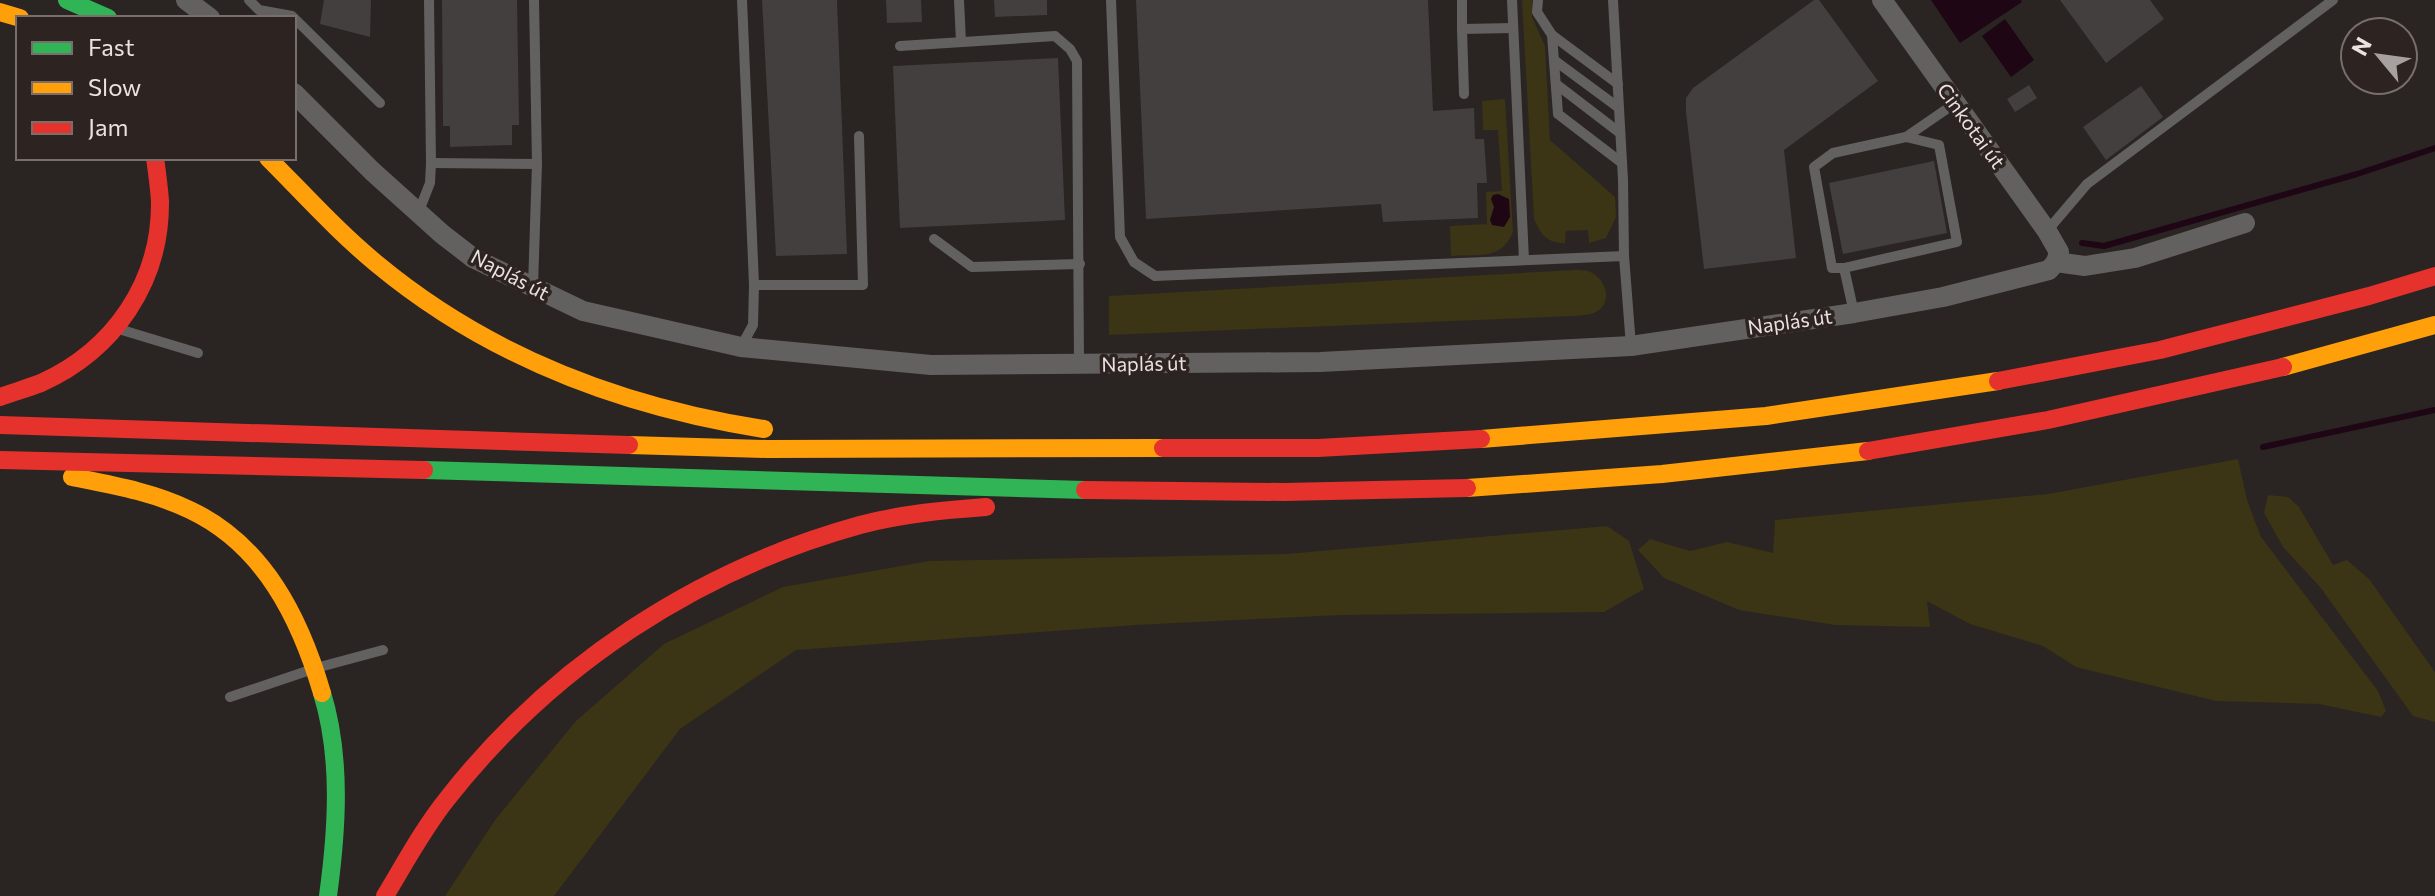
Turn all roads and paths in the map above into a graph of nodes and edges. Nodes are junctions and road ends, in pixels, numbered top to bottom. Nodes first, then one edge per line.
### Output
1 (67, 0) edge
2 (186, 0) edge
3 (249, 0) edge
4 (429, 0) edge
5 (534, 0) edge
6 (742, 0) edge
7 (959, 0) edge
8 (1111, 0) edge
9 (1462, 0) edge
10 (1512, 0) edge
11 (1538, 0) edge
12 (1613, 0) edge
13 (1882, 0) edge
14 (2333, 0) edge
15 (257, 14) edge
16 (103, 16) edge
17 (207, 16) edge
18 (292, 16) edge
19 (296, 20) edge
20 (1513, 28) junction
21 (1462, 29) junction
22 (1552, 35) junction
23 (961, 42) junction
24 (900, 46) dead end
25 (1554, 60) junction
26 (1556, 84) junction
27 (1618, 84) junction
28 (1464, 94) dead end
29 (296, 95) edge
30 (380, 103) dead end
31 (1954, 104) junction
32 (1619, 108) junction
33 (1620, 133) junction
34 (859, 136) dead end
35 (1906, 137) junction
36 (155, 160) edge
37 (270, 160) edge
38 (431, 163) junction
39 (1622, 163) junction
40 (537, 164) junction
41 (419, 211) junction
42 (2245, 223) dead end
43 (2047, 231) junction
44 (934, 239) dead end
45 (1624, 256) junction
46 (2057, 257) junction
47 (1524, 260) junction
48 (1080, 264) junction
49 (1844, 268) junction
50 (2435, 276) edge
51 (754, 285) junction
52 (533, 288) junction
53 (1854, 313) junction
54 (2435, 325) edge
55 (116, 328) junction
56 (1631, 346) junction
57 (741, 347) junction
58 (198, 353) dead end
59 (1079, 364) junction
60 (0, 397) edge
61 (0, 425) edge
62 (872, 448) junction
63 (0, 461) edge
64 (1084, 490) junction
65 (383, 650) dead end
66 (316, 668) junction
67 (230, 697) dead end
68 (328, 896) edge
69 (385, 896) edge

1 - 16 highway
2 - 17 street
3 - 15 lane
4 - 38 lane
5 - 40 lane
6 - 51 lane
7 - 23 lane
8 - 47 lane
9 - 21 lane
10 - 20 lane
11 - 22 lane
12 - 27 lane
13 - 31 street, Cinkotai út
14 - 43 lane
15 - 18 lane
19 - 30 lane
20 - 21 lane
20 - 47 lane
21 - 28 lane
22 - 25 lane
22 - 27 lane
23 - 24 lane
23 - 48 lane
25 - 26 lane
25 - 32 lane
26 - 33 lane
26 - 39 lane
27 - 32 lane
29 - 41 street, Naplás út
31 - 35 lane
31 - 43 street, Cinkotai út
32 - 33 lane
33 - 39 lane
34 - 51 lane
35 - 49 lane
35 - 49 lane
36 - 55 highway
37 - 62 highway
38 - 40 lane
38 - 41 lane
39 - 45 lane
40 - 52 lane
41 - 52 street, Naplás út
42 - 46 street
43 - 46 street, Cinkotai út
44 - 48 lane
45 - 47 lane
45 - 56 lane
46 - 53 street, Naplás út
48 - 59 lane
49 - 53 lane
50 - 62 highway
51 - 57 lane
52 - 57 street, Naplás út
53 - 56 street, Naplás út
54 - 64 highway
55 - 58 lane
55 - 60 highway
56 - 59 street, Naplás út
57 - 59 street, Naplás út
61 - 62 highway
63 - 64 highway
63 - 66 highway
64 - 69 highway
65 - 66 lane
66 - 67 lane
66 - 68 highway

